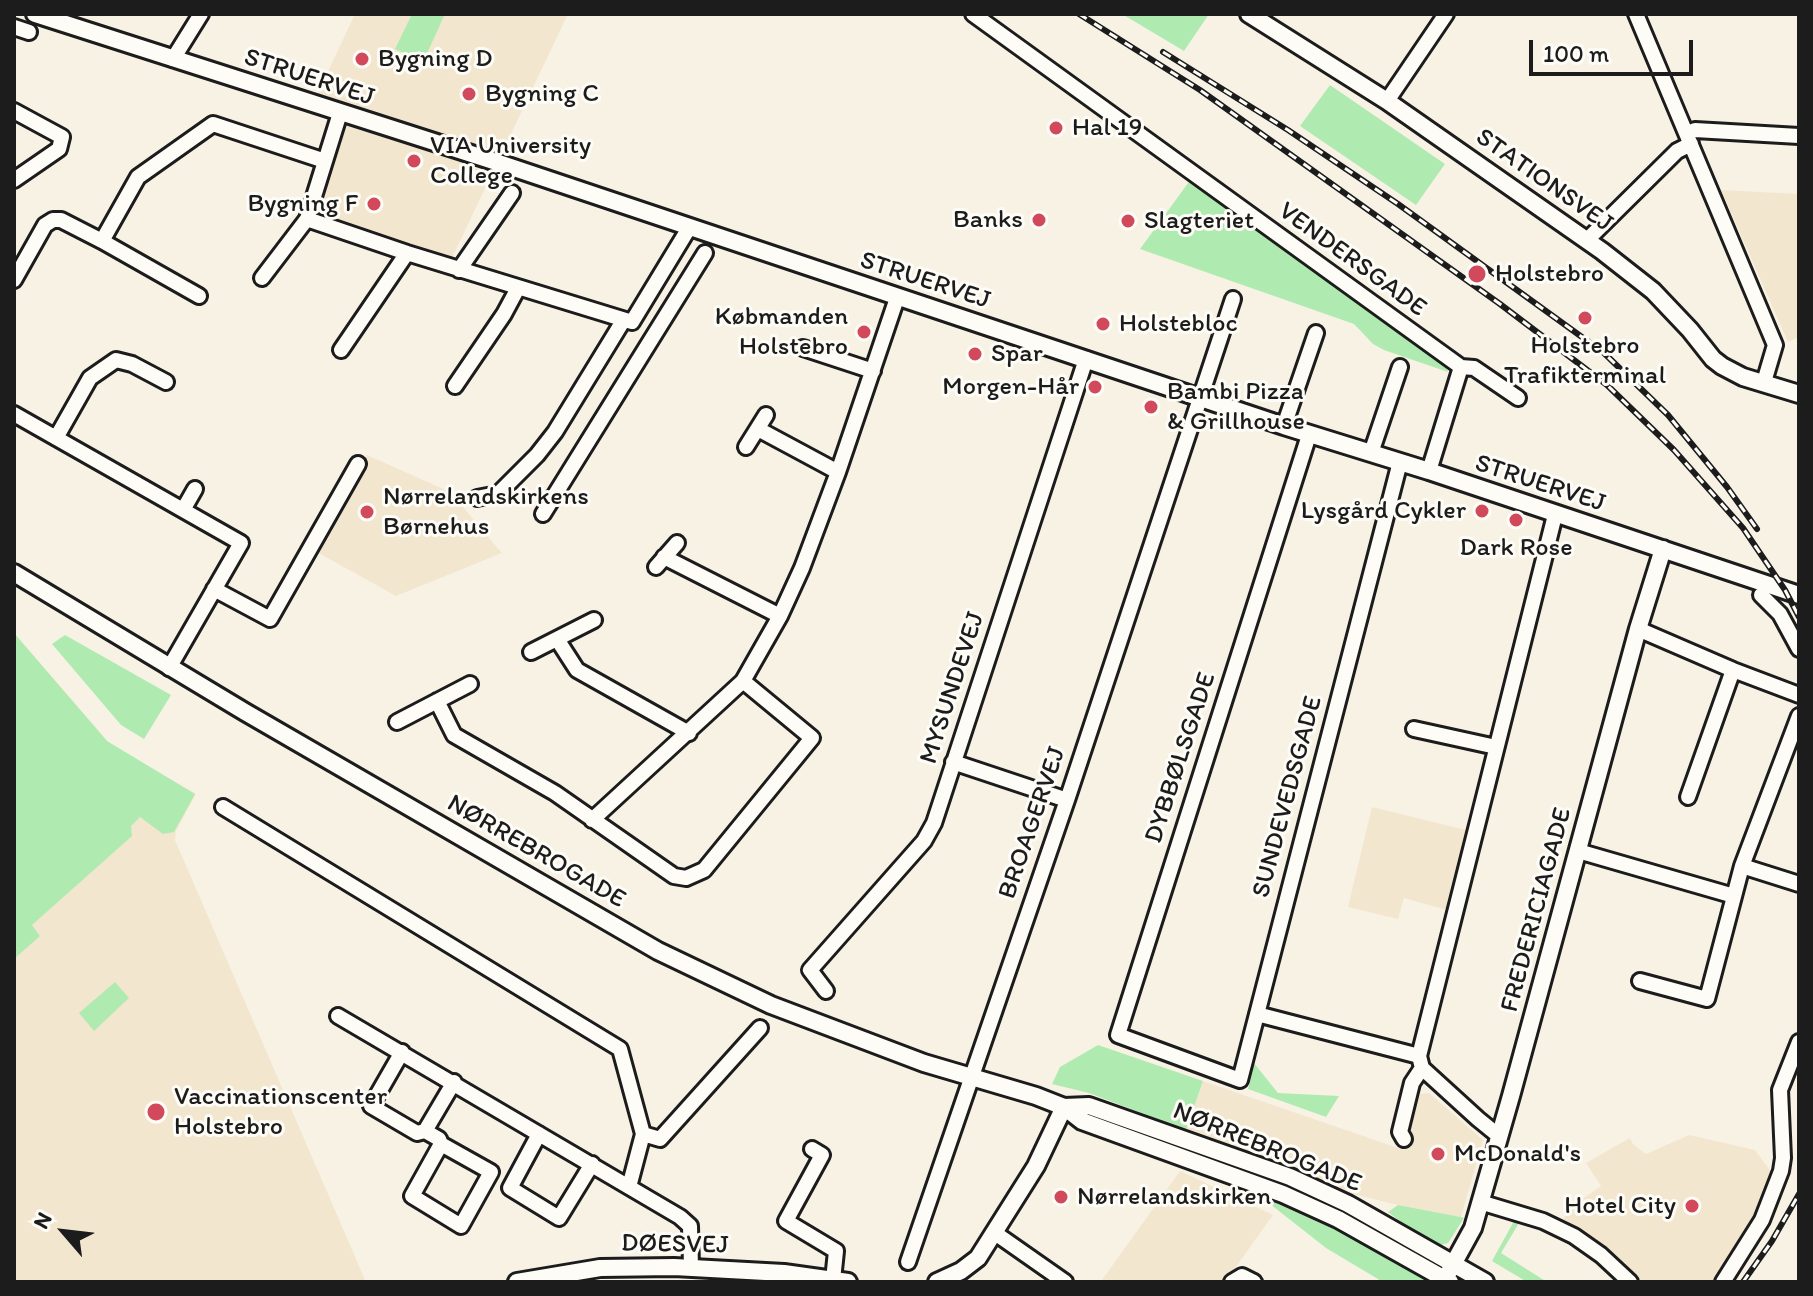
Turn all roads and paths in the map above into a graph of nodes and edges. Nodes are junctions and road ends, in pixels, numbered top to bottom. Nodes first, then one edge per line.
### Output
1 (35, 14) edge
2 (201, 14) edge
3 (973, 14) edge
4 (1249, 14) edge
5 (1446, 14) edge
6 (1636, 14) edge
7 (14, 27) edge
8 (29, 32) dead end
9 (173, 59) junction
10 (1387, 101) junction
11 (14, 111) edge
12 (340, 113) junction
13 (1799, 136) edge
14 (1689, 138) junction
15 (325, 161) junction
16 (14, 180) edge
17 (512, 193) dead end
18 (307, 219) junction
19 (689, 228) junction
20 (1587, 240) junction
21 (102, 241) junction
22 (407, 253) junction
23 (705, 253) dead end
24 (459, 270) junction
25 (262, 278) dead end
26 (14, 280) edge
27 (518, 288) junction
28 (651, 289) junction
29 (199, 296) dead end
30 (897, 298) junction
31 (1233, 299) dead end
32 (675, 303) junction
33 (623, 321) junction
34 (1316, 333) dead end
35 (803, 348) dead end
36 (341, 350) dead end
37 (1086, 359) junction
38 (1400, 367) dead end
39 (1461, 367) junction
40 (873, 371) junction
41 (166, 382) dead end
42 (1764, 382) junction
43 (455, 386) dead end
44 (1799, 394) edge
45 (1199, 398) junction
46 (1518, 398) dead end
47 (14, 414) edge
48 (766, 415) dead end
49 (1284, 426) junction
50 (758, 429) junction
51 (1309, 435) junction
52 (56, 438) junction
53 (746, 447) dead end
54 (1371, 453) junction
55 (1400, 462) junction
56 (358, 464) dead end
57 (1429, 471) junction
58 (838, 472) junction
59 (195, 489) dead end
60 (477, 498) dead end
61 (183, 510) junction
62 (543, 514) dead end
63 (1555, 515) junction
64 (677, 543) dead end
65 (1663, 549) junction
66 (14, 573) edge
67 (214, 589) junction
68 (1761, 595) dead end
69 (1799, 595) edge
70 (780, 616) junction
71 (594, 620) dead end
72 (1638, 629) junction
73 (557, 639) junction
74 (1799, 649) edge
75 (531, 652) dead end
76 (169, 668) junction
77 (1733, 670) junction
78 (743, 681) junction
79 (470, 684) dead end
80 (1799, 695) edge
81 (437, 701) junction
82 (1799, 716) edge
83 (397, 722) dead end
84 (1414, 729) dead end
85 (689, 733) junction
86 (1496, 747) junction
87 (953, 762) junction
88 (1688, 797) dead end
89 (1067, 800) junction
90 (223, 807) dead end
91 (592, 820) junction
92 (1578, 851) junction
93 (1742, 866) junction
94 (1799, 884) edge
95 (1734, 896) junction
96 (1640, 981) dead end
97 (826, 991) dead end
98 (1257, 1014) junction
99 (338, 1016) dead end
100 (760, 1028) dead end
101 (1799, 1042) edge
102 (402, 1052) junction
103 (1178, 1058) joint
104 (1421, 1062) junction
105 (971, 1077) junction
106 (454, 1082) junction
107 (1064, 1107) junction
108 (425, 1131) junction
109 (539, 1134) junction
110 (643, 1134) junction
111 (1500, 1134) junction
112 (1404, 1139) dead end
113 (441, 1144) junction
114 (812, 1149) dead end
115 (592, 1164) junction
116 (491, 1172) junction
117 (629, 1187) junction
118 (510, 1188) junction
119 (1480, 1202) junction
120 (995, 1233) junction
121 (908, 1262) dead end
122 (1453, 1263) junction
123 (691, 1267) junction
124 (1447, 1280) edge
125 (841, 1281) edge
126 (517, 1282) edge
127 (937, 1282) edge
128 (1065, 1282) edge
129 (1232, 1282) edge
130 (1254, 1282) edge
131 (1485, 1282) edge
132 (1630, 1282) edge
133 (1723, 1282) edge

1 - 9 street, STRUERVEJ
2 - 9 street
3 - 39 street, VENDERSGADE
4 - 10 street, STATIONSVEJ
5 - 10 street
6 - 14 street
7 - 8 street
9 - 12 street, STRUERVEJ
10 - 20 street, STATIONSVEJ
11 - 16 street
12 - 15 street
12 - 19 street, STRUERVEJ
13 - 14 street
14 - 20 street
14 - 42 street
15 - 18 street
15 - 21 street
17 - 24 street
18 - 22 street
18 - 25 street
19 - 28 street
19 - 30 street, STRUERVEJ
20 - 42 street, STATIONSVEJ
21 - 26 street
21 - 29 street
22 - 24 street
22 - 36 street
23 - 32 street
24 - 27 street
27 - 33 street
27 - 43 street
28 - 32 street
28 - 33 street
30 - 37 street, STRUERVEJ
30 - 40 street
31 - 45 street, BROAGERVEJ
32 - 62 street
33 - 60 street
34 - 49 street
35 - 40 street
37 - 45 street, STRUERVEJ
37 - 87 street, MYSUNDEVEJ
38 - 54 street
39 - 46 street, VENDERSGADE
39 - 57 street
40 - 58 street
41 - 52 street
42 - 44 street, STATIONSVEJ
45 - 49 street, STRUERVEJ
45 - 89 street, BROAGERVEJ
47 - 52 street
48 - 50 street
49 - 51 street, STRUERVEJ
50 - 53 street
50 - 58 street
51 - 54 street, STRUERVEJ
51 - 103 street, DYBBØLSGADE
52 - 61 street
54 - 55 street, STRUERVEJ
55 - 57 street, STRUERVEJ
55 - 98 street, SUNDEVEDSGADE
56 - 67 street
57 - 63 street, STRUERVEJ
58 - 70 street
59 - 61 street
61 - 67 street
63 - 65 street, STRUERVEJ
63 - 86 street
64 - 70 street
65 - 69 street, STRUERVEJ
65 - 72 street, FREDERICIAGADE
66 - 76 street, NØRREBROGADE
67 - 76 street
68 - 74 street
70 - 78 street
71 - 73 street
72 - 77 street
72 - 92 street, FREDERICIAGADE
73 - 75 street
73 - 85 street
76 - 105 street, NØRREBROGADE
77 - 80 street
77 - 88 street
78 - 85 street
78 - 91 street
79 - 81 street
81 - 83 street
81 - 91 street
82 - 93 street
84 - 86 street
85 - 91 street
86 - 104 street
87 - 89 street
87 - 97 street, MYSUNDEVEJ
89 - 105 street, BROAGERVEJ
90 - 110 street
92 - 95 street
92 - 111 street, FREDERICIAGADE
93 - 94 street
93 - 95 street
95 - 96 street
98 - 103 street, SUNDEVEDSGADE
98 - 104 street
99 - 102 street
100 - 110 street
101 - 133 street
102 - 106 street
102 - 108 street
104 - 111 street
104 - 112 street
105 - 107 street, NØRREBROGADE
105 - 121 street, BROAGERVEJ
106 - 108 street
106 - 109 street
107 - 120 street
107 - 122 street, NØRREBROGADE
107 - 124 street, NØRREBROGADE
108 - 113 street
109 - 115 street
109 - 118 street
110 - 117 street
111 - 119 street, FREDERICIAGADE
113 - 116 street
113 - 116 street
114 - 125 street, DØESVEJ
115 - 117 street
115 - 118 street
116 - 118 street
117 - 123 street
119 - 122 street, FREDERICIAGADE
119 - 132 street
120 - 127 street
120 - 128 street
122 - 124 street, FREDERICIAGADE
122 - 131 street, NØRREBROGADE
123 - 125 street, DØESVEJ
123 - 126 street, DØESVEJ
129 - 130 street

